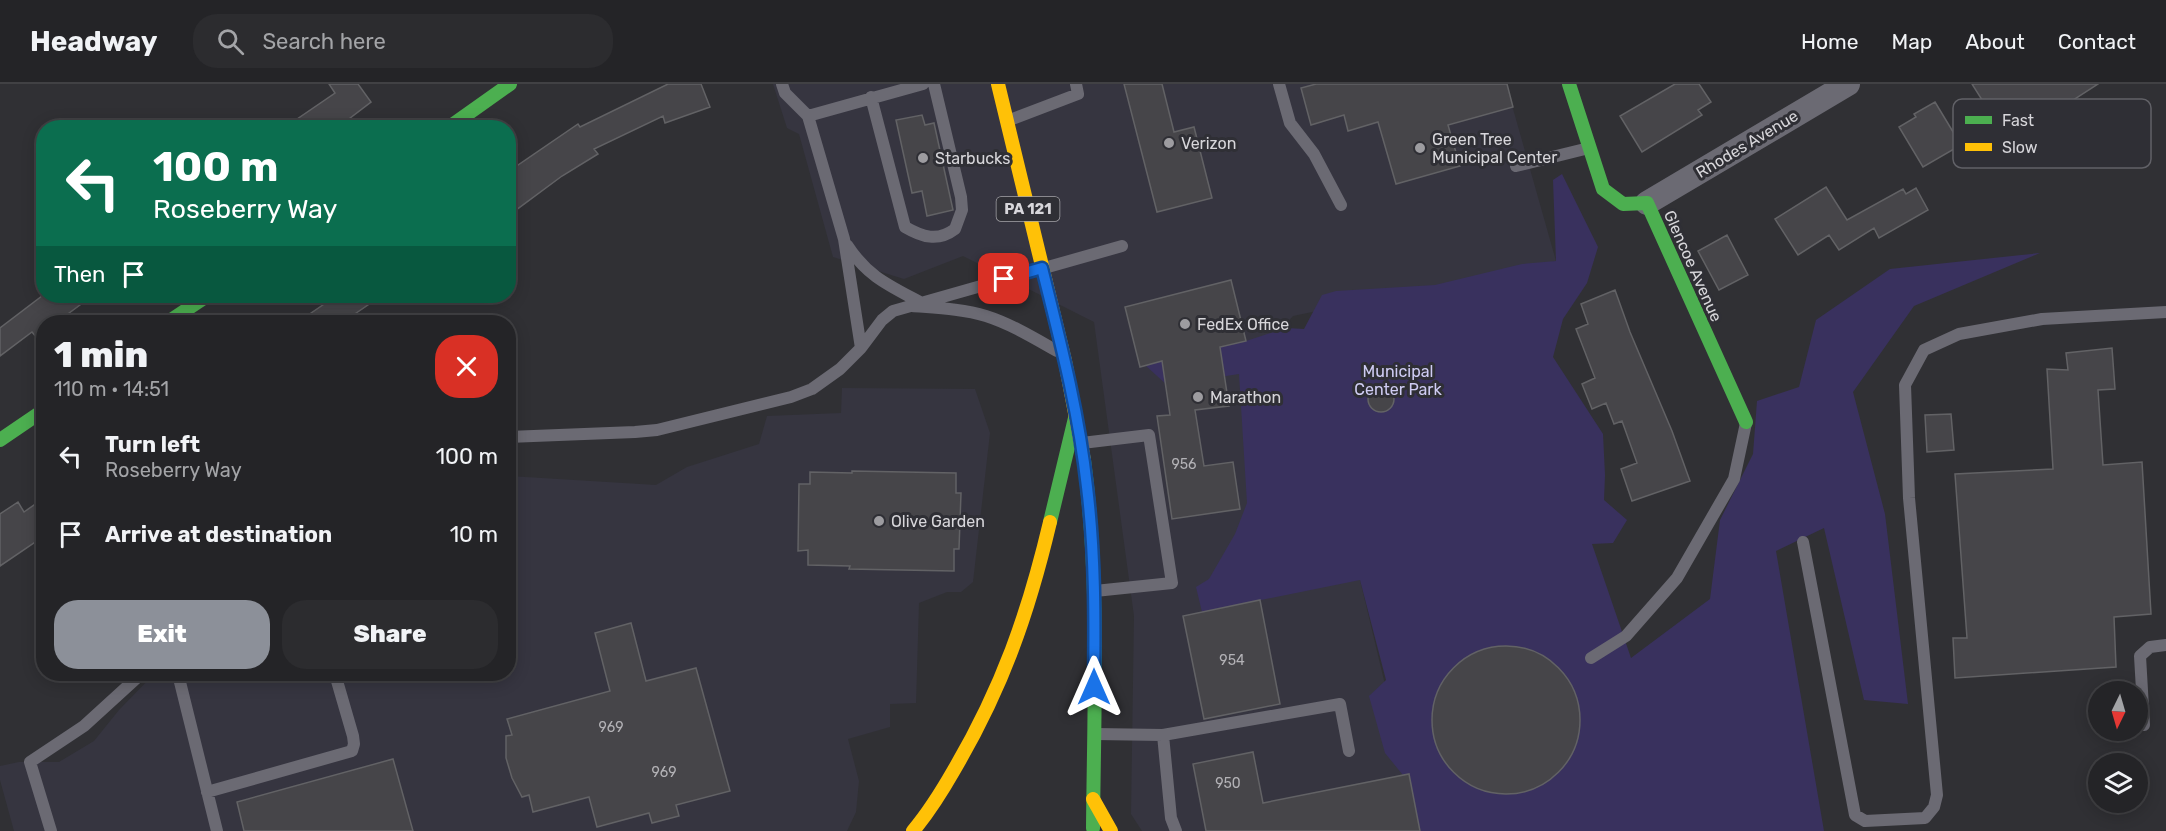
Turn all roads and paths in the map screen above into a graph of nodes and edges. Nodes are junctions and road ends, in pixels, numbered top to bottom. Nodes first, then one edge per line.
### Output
1 (510, 84) edge
2 (923, 84) edge
3 (934, 84) edge
4 (998, 84) edge
5 (1076, 84) edge
6 (1279, 84) edge
7 (1569, 84) edge
8 (1848, 84) edge
9 (783, 89) edge
10 (871, 97) junction
11 (808, 116) junction
12 (459, 120) edge
13 (1007, 121) junction
14 (1590, 148) junction
15 (1516, 166) dead end
16 (1647, 203) junction
17 (1341, 205) dead end
18 (844, 239) junction
19 (1122, 246) dead end
20 (1042, 268) junction
21 (920, 302) junction
22 (196, 303) edge
23 (905, 306) junction
24 (2166, 312) edge
25 (178, 315) edge
26 (861, 348) junction
27 (1064, 356) junction
28 (1076, 414) junction
29 (36, 415) edge
30 (1746, 422) joint
31 (516, 437) edge
32 (0, 440) edge
33 (1081, 443) junction
34 (1803, 542) dead end
35 (1094, 591) junction
36 (2166, 645) edge
37 (1591, 658) dead end
38 (133, 681) edge
39 (180, 681) edge
40 (336, 681) edge
41 (2141, 681) edge
42 (1094, 734) junction
43 (1163, 735) junction
44 (1349, 751) dead end
45 (207, 792) junction
46 (1093, 799) junction
47 (51, 831) edge
48 (217, 831) edge
49 (913, 831) edge
50 (1093, 831) edge
51 (1111, 831) edge
52 (1176, 831) edge

1 - 12 main road
2 - 10 lane
3 - 10 lane
4 - 13 main road, PA 121
5 - 13 lane
6 - 17 lane
7 - 14 main road, Glencoe Avenue
8 - 16 street, Rhodes Avenue
9 - 11 lane
10 - 11 lane
11 - 18 lane
13 - 20 main road, PA 121
14 - 15 lane
14 - 16 main road, Glencoe Avenue
16 - 30 main road, Glencoe Avenue
18 - 21 lane
18 - 26 lane
19 - 20 lane
20 - 21 lane
20 - 27 main road, PA 121
21 - 23 lane
22 - 25 main road
23 - 26 lane
23 - 27 lane
24 - 34 lane
26 - 31 lane
27 - 28 main road, PA 121
28 - 33 main road, PA 121
28 - 49 main road
29 - 32 main road
30 - 37 lane
33 - 35 main road, PA 121
33 - 35 lane
35 - 42 main road, PA 121
36 - 41 lane
38 - 47 lane
39 - 45 lane
40 - 45 lane
42 - 43 lane
42 - 46 main road, PA 121
43 - 44 lane
43 - 52 lane
45 - 48 lane
46 - 50 main road, PA 121
46 - 51 main road

